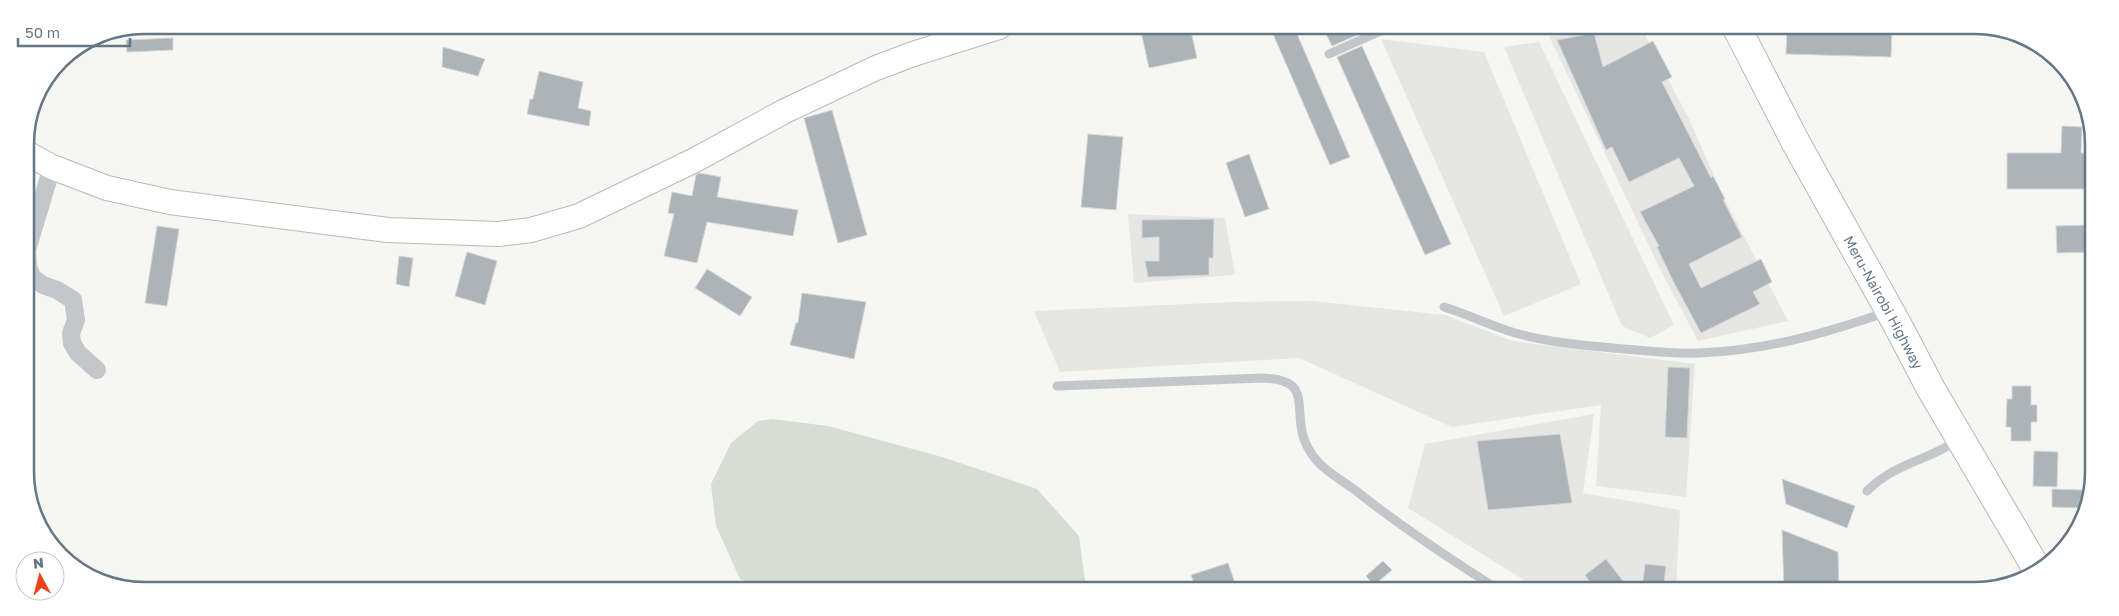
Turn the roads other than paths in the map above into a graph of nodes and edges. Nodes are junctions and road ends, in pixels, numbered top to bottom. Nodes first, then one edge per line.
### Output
1 (977, 34) edge
2 (1374, 34) edge
3 (1740, 34) edge
4 (1329, 54) dead end
5 (34, 157) edge
6 (52, 167) junction
7 (34, 229) edge
8 (34, 278) edge
9 (1444, 307) dead end
10 (1890, 311) junction
11 (97, 370) dead end
12 (1057, 386) dead end
13 (1961, 439) junction
14 (1866, 491) dead end
15 (2034, 565) edge
16 (1487, 582) edge

1 - 6 street
2 - 4 lane
3 - 10 highway, Meru-Nairobi Highway
5 - 6 street
6 - 7 street
8 - 11 street
9 - 10 lane
10 - 13 highway, Meru-Nairobi Highway
12 - 16 lane
13 - 14 lane
13 - 15 highway, Meru-Nairobi Highway

